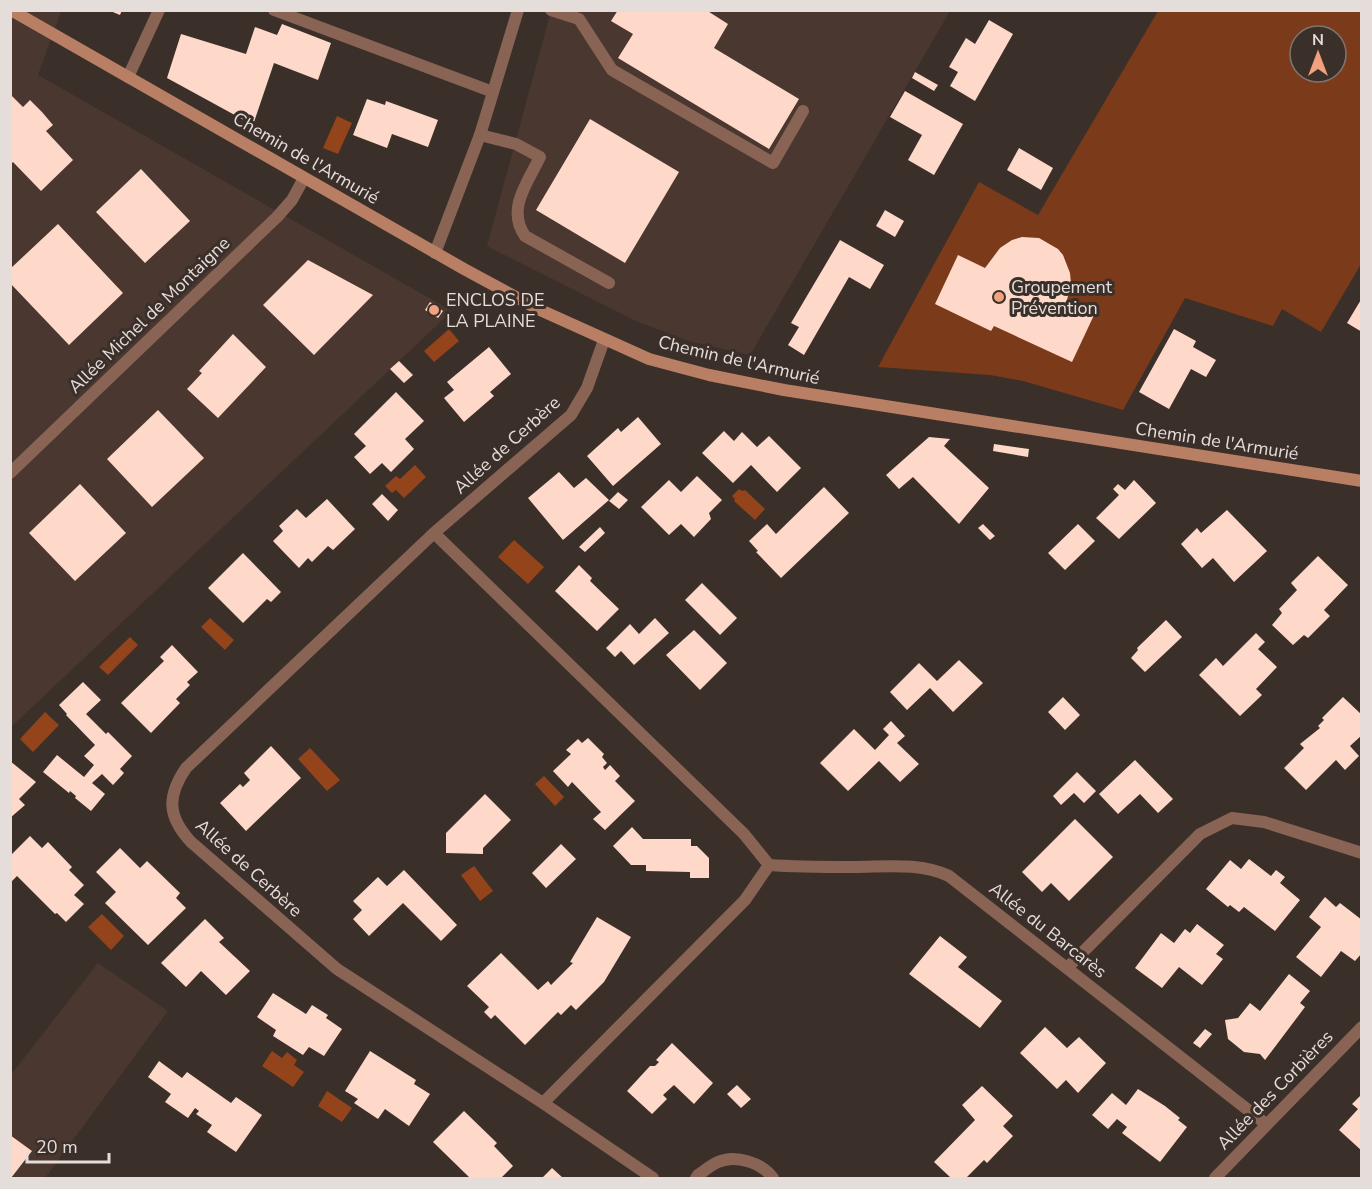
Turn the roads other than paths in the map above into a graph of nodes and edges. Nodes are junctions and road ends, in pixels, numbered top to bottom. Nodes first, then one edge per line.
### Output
1 (11, 10) edge
2 (159, 10) edge
3 (274, 10) edge
4 (518, 10) edge
5 (551, 10) edge
6 (128, 77) junction
7 (493, 92) junction
8 (803, 111) dead end
9 (480, 135) junction
10 (304, 177) junction
11 (435, 253) junction
12 (609, 283) dead end
13 (604, 340) junction
14 (10, 473) edge
15 (1362, 481) edge
16 (434, 533) junction
17 (1362, 853) edge
18 (770, 865) junction
19 (1066, 968) junction
20 (1362, 1027) edge
21 (543, 1103) junction
22 (1266, 1124) junction
23 (653, 1179) edge
24 (696, 1179) edge
25 (773, 1179) edge
26 (1215, 1179) edge

1 - 6 street, Chemin de l'Armurié
2 - 6 street
3 - 7 street
4 - 7 street
5 - 8 street
6 - 10 street, Chemin de l'Armurié
7 - 9 street
9 - 11 street
9 - 12 street
10 - 11 street, Chemin de l'Armurié
10 - 14 street, Allée Michel de Montaigne
11 - 13 street, Chemin de l'Armurié
13 - 15 street, Chemin de l'Armurié
13 - 16 street, Allée de Cerbère
16 - 18 street
16 - 21 street, Allée de Cerbère
17 - 19 street
18 - 19 street, Allée du Barcarès
18 - 21 street
19 - 22 street, Allée du Barcarès
20 - 22 street, Allée des Corbières
21 - 23 street, Allée de Cerbère
22 - 26 street, Allée des Corbières
24 - 25 street

